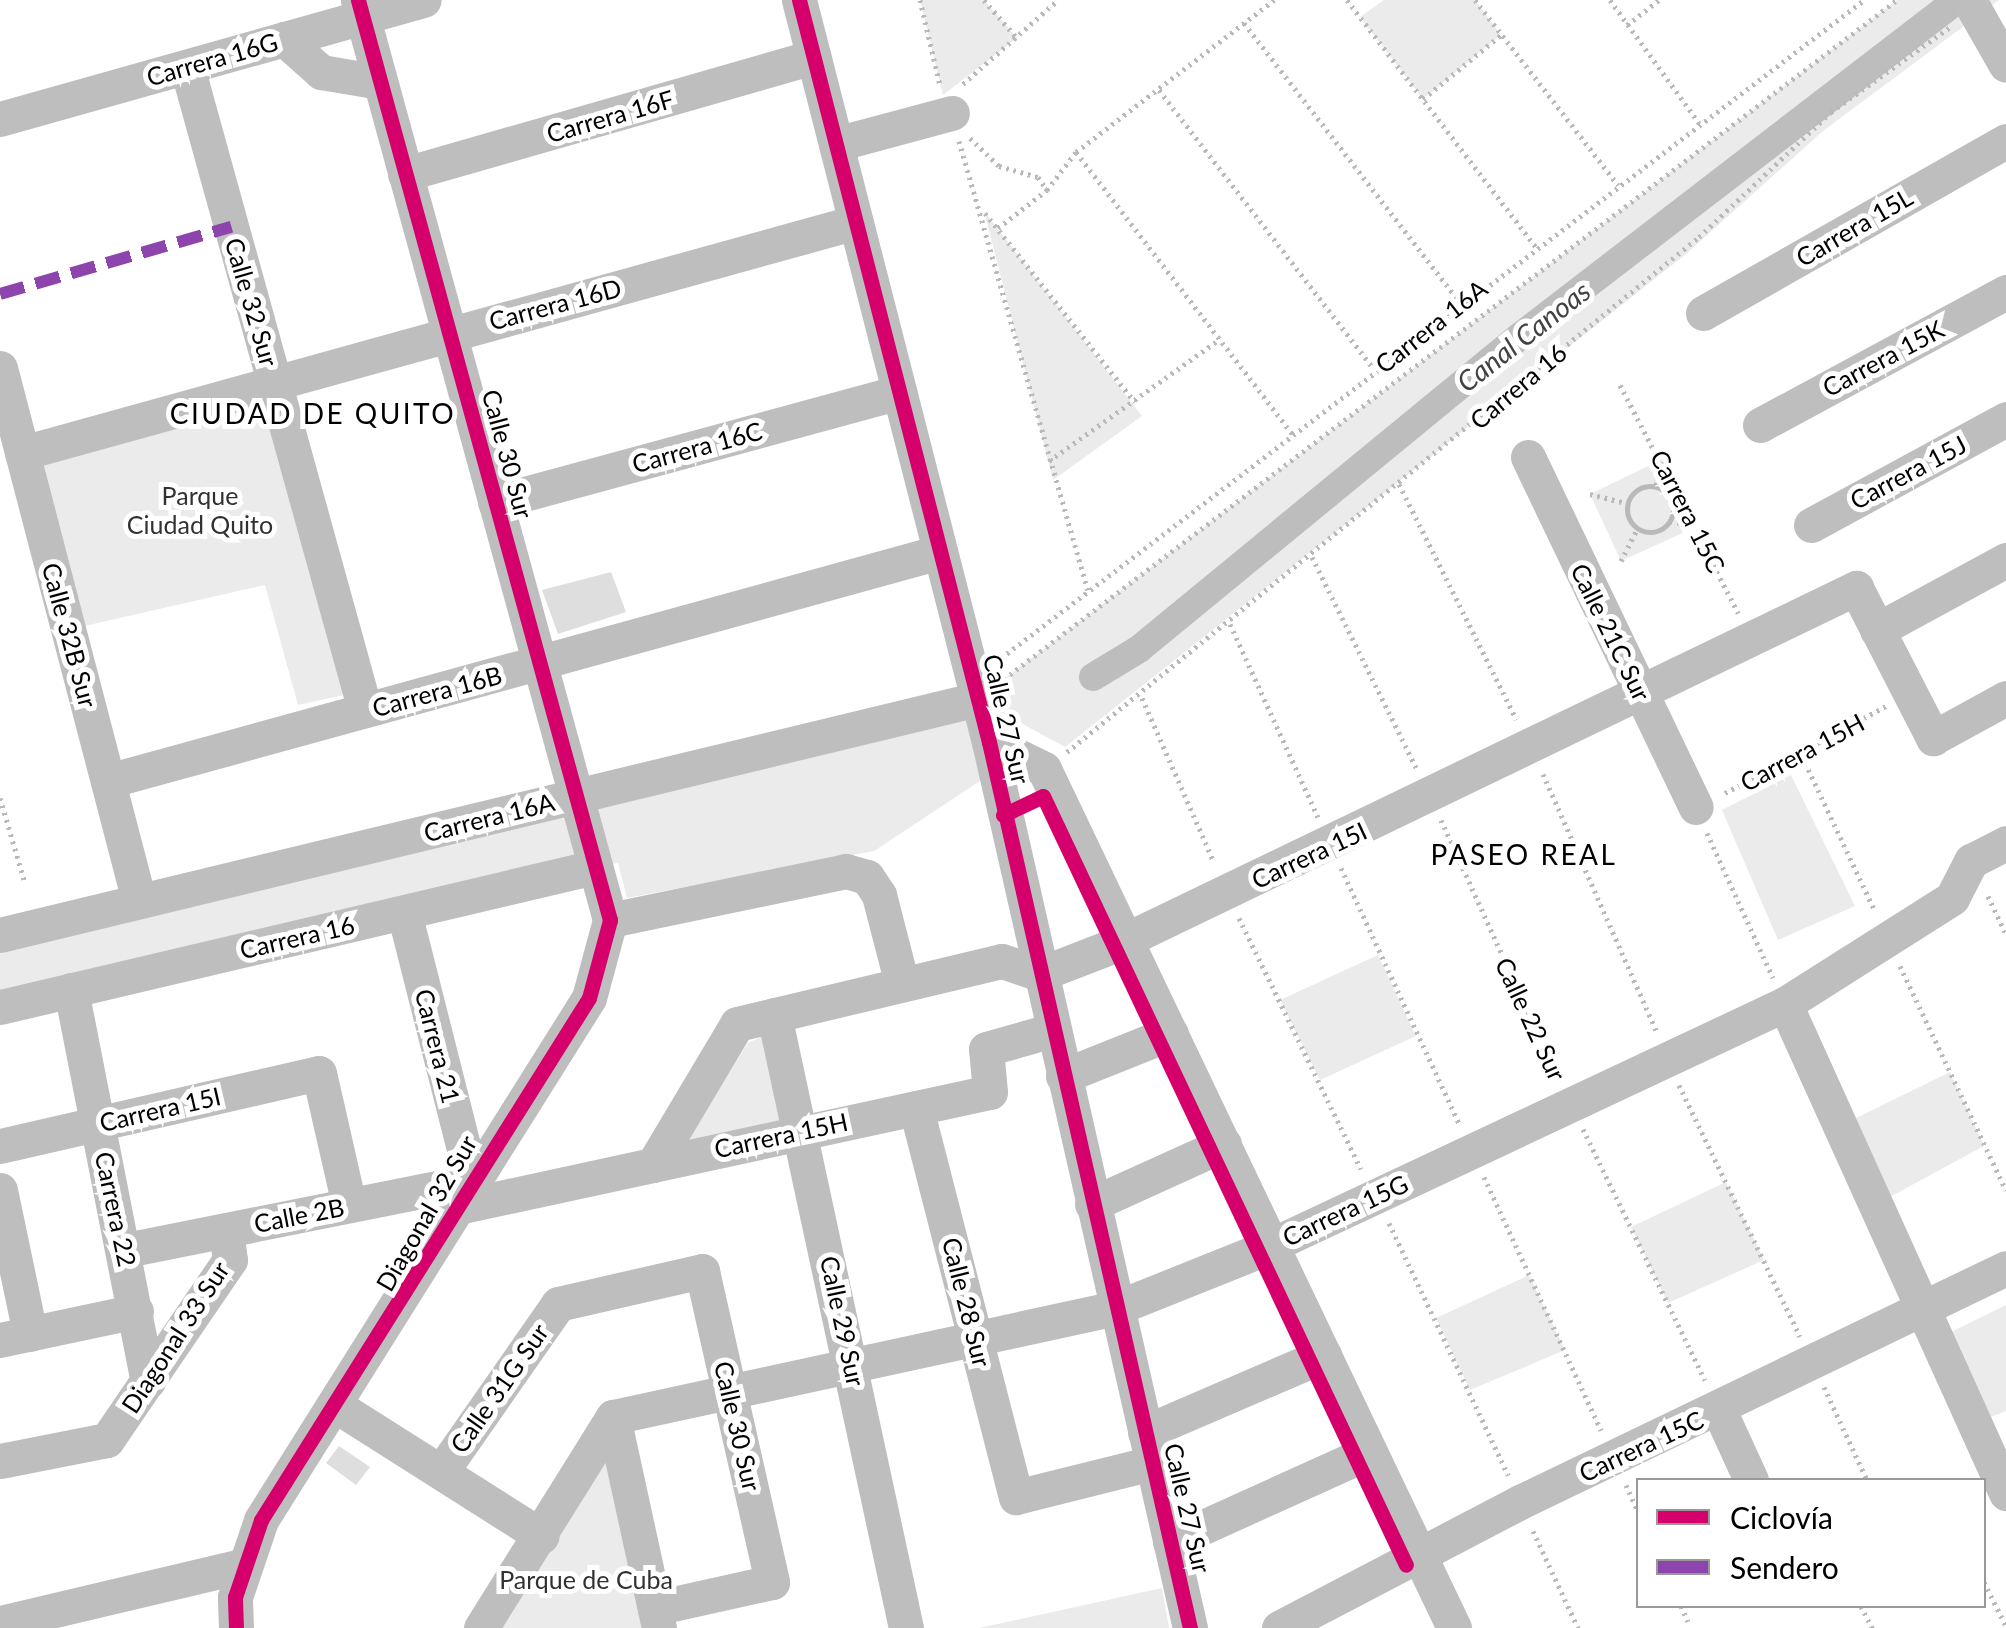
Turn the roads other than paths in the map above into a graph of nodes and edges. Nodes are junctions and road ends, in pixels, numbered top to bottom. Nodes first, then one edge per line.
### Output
1 (424, 0) edge
2 (799, 0) edge
3 (360, 9) edge
4 (1974, 10) road end
5 (284, 39) junction
6 (814, 57) junction
7 (2006, 65) edge
8 (187, 66) junction
9 (380, 82) junction
10 (953, 116) road end
11 (0, 119) edge
12 (2006, 141) edge
13 (836, 144) junction
14 (405, 174) junction
15 (856, 222) junction
16 (2006, 292) edge
17 (1703, 313) dead end
18 (449, 334) junction
19 (0, 368) edge
20 (275, 383) junction
21 (899, 392) junction
22 (2006, 419) edge
23 (1760, 425) dead end
24 (22, 453) junction
25 (1528, 457) dead end
26 (495, 502) junction
27 (1810, 525) dead end
28 (940, 552) junction
29 (2006, 560) edge
30 (1877, 630) junction
31 (539, 663) junction
32 (1638, 696) junction
33 (2006, 698) edge
34 (978, 699) junction
35 (364, 710) junction
36 (989, 742) junction
37 (108, 781) junction
38 (576, 796) junction
39 (1696, 807) road end
40 (2006, 842) edge
41 (595, 866) junction
42 (139, 901) junction
43 (404, 912) junction
44 (610, 920) junction
45 (0, 935) edge
46 (1127, 939) junction
47 (1040, 974) junction
48 (902, 984) junction
49 (71, 990) junction
50 (1785, 1004) junction
51 (0, 1007) edge
52 (774, 1014) junction
53 (1052, 1030) junction
54 (1172, 1033) junction
55 (1063, 1076) junction
56 (916, 1108) junction
57 (98, 1124) junction
58 (802, 1128) junction
59 (1224, 1144) junction
60 (0, 1146) edge
61 (653, 1165) junction
62 (0, 1190) edge
63 (468, 1193) junction
64 (1092, 1204) junction
65 (350, 1205) junction
66 (226, 1230) junction
67 (1272, 1245) junction
68 (126, 1250) junction
69 (2006, 1268) edge
70 (558, 1304) joint
71 (1116, 1308) junction
72 (136, 1311) junction
73 (1923, 1312) junction
74 (15, 1337) edge
75 (976, 1337) junction
76 (1324, 1355) junction
77 (853, 1364) junction
78 (148, 1382) junction
79 (731, 1391) junction
80 (338, 1407) junction
81 (1719, 1410) junction
82 (613, 1417) junction
83 (1148, 1448) junction
84 (1370, 1452) junction
85 (0, 1460) edge
86 (441, 1472) junction
87 (2002, 1475) edge
88 (1750, 1478) edge
89 (541, 1536) junction
90 (1170, 1542) junction
91 (1423, 1554) junction
92 (242, 1566) junction
93 (101, 1614) edge
94 (657, 1618) edge
95 (1323, 1620) edge
96 (0, 1623) edge
97 (236, 1628) edge
98 (481, 1628) edge
99 (906, 1628) edge
100 (1190, 1628) edge
101 (1279, 1628) edge
102 (1454, 1628) edge

1 - 3 street, Carrera 16G
2 - 6 street, Calle 27 Sur
3 - 5 street, Carrera 16G
3 - 9 street, Calle 30 Sur
4 - 7 street
5 - 8 street, Carrera 16G
5 - 9 street
6 - 13 street, Calle 27 Sur
6 - 14 street, Carrera 16F
8 - 11 street, Carrera 16G
8 - 20 street, Calle 32 Sur
9 - 14 street, Calle 30 Sur
10 - 13 street
12 - 17 street, Carrera 15L
13 - 15 street, Calle 27 Sur
14 - 18 street, Calle 30 Sur
15 - 18 street, Carrera 16D
15 - 21 street, Calle 27 Sur
16 - 23 street, Carrera 15K
18 - 20 street, Carrera 16D
18 - 26 street, Calle 30 Sur
19 - 24 street, Calle 32B Sur
20 - 24 street, Carrera 16D
20 - 35 street, Calle 32 Sur
21 - 26 street, Carrera 16C
21 - 28 street, Calle 27 Sur
22 - 27 street, Carrera 15J
24 - 37 street, Calle 32B Sur
25 - 32 street, Calle 21C Sur
26 - 31 street, Calle 30 Sur
28 - 31 street, Carrera 16B
28 - 34 street, Calle 27 Sur
29 - 30 street
30 - 32 street, Carrera 15I
30 - 33 street
31 - 35 street, Carrera 16B
31 - 38 street, Calle 30 Sur
32 - 39 street, Calle 21C Sur
32 - 46 street, Carrera 15I
34 - 36 street, Calle 27 Sur
34 - 38 street, Carrera 16A
35 - 37 street, Carrera 16B
36 - 46 street
36 - 47 street, Calle 27 Sur
37 - 42 street, Calle 32B Sur
38 - 41 street, Calle 30 Sur
38 - 42 street, Carrera 16A
40 - 50 street, Carrera 15G
41 - 43 street, Carrera 16
41 - 44 street, Calle 30 Sur
42 - 45 street, Carrera 16A
43 - 49 street, Carrera 16
43 - 63 street, Carrera 21
44 - 48 street
44 - 63 street, Diagonal 32 Sur
46 - 47 street, Carrera 15I
46 - 54 street
47 - 48 street
47 - 53 street, Calle 27 Sur
48 - 52 street
49 - 51 street, Carrera 16
49 - 57 street, Carrera 22
50 - 67 street, Carrera 15G
50 - 73 street
52 - 58 street, Calle 29 Sur
52 - 61 street
53 - 55 street, Calle 27 Sur
53 - 56 street, Carrera 15H
54 - 55 street
54 - 59 street
55 - 64 street, Calle 27 Sur
56 - 58 street, Carrera 15H
56 - 75 street, Calle 28 Sur
57 - 60 street, Carrera 15I
57 - 65 street, Carrera 15I
57 - 68 street, Carrera 22
58 - 61 street, Carrera 15H
58 - 77 street, Calle 29 Sur
59 - 64 street
59 - 67 street
61 - 63 street, Carrera 15H
62 - 74 street
63 - 65 street, Calle 2B
63 - 80 street, Diagonal 32 Sur
64 - 71 street, Calle 27 Sur
65 - 66 street, Calle 2B
66 - 68 street, Calle 2B
66 - 78 street, Diagonal 33 Sur
67 - 71 street, Carrera 15G
67 - 76 street
68 - 72 street, Carrera 22
69 - 73 street, Carrera 15C
70 - 79 street, Calle 30 Sur
70 - 86 street, Calle 31G Sur
71 - 75 street, Carrera 15G
71 - 83 street, Calle 27 Sur
72 - 74 street
72 - 78 street, Carrera 22
73 - 81 street, Carrera 15C
73 - 87 street
75 - 77 street, Carrera 15G
75 - 83 street, Calle 28 Sur
76 - 83 street
76 - 84 street
77 - 79 street, Carrera 15G
77 - 99 street, Calle 29 Sur
78 - 85 street, Diagonal 33 Sur
79 - 82 street, Carrera 15G
79 - 94 street, Calle 30 Sur
80 - 86 street
80 - 92 street, Diagonal 32 Sur
81 - 88 street
81 - 91 street, Carrera 15C
82 - 89 street
82 - 94 street
83 - 90 street, Calle 27 Sur
84 - 90 street
84 - 91 street
86 - 89 street
89 - 98 street
90 - 100 street, Calle 27 Sur
91 - 95 street, Carrera 15C
91 - 102 street
92 - 93 street
92 - 97 street
93 - 96 street
95 - 101 street, Carrera 15C

